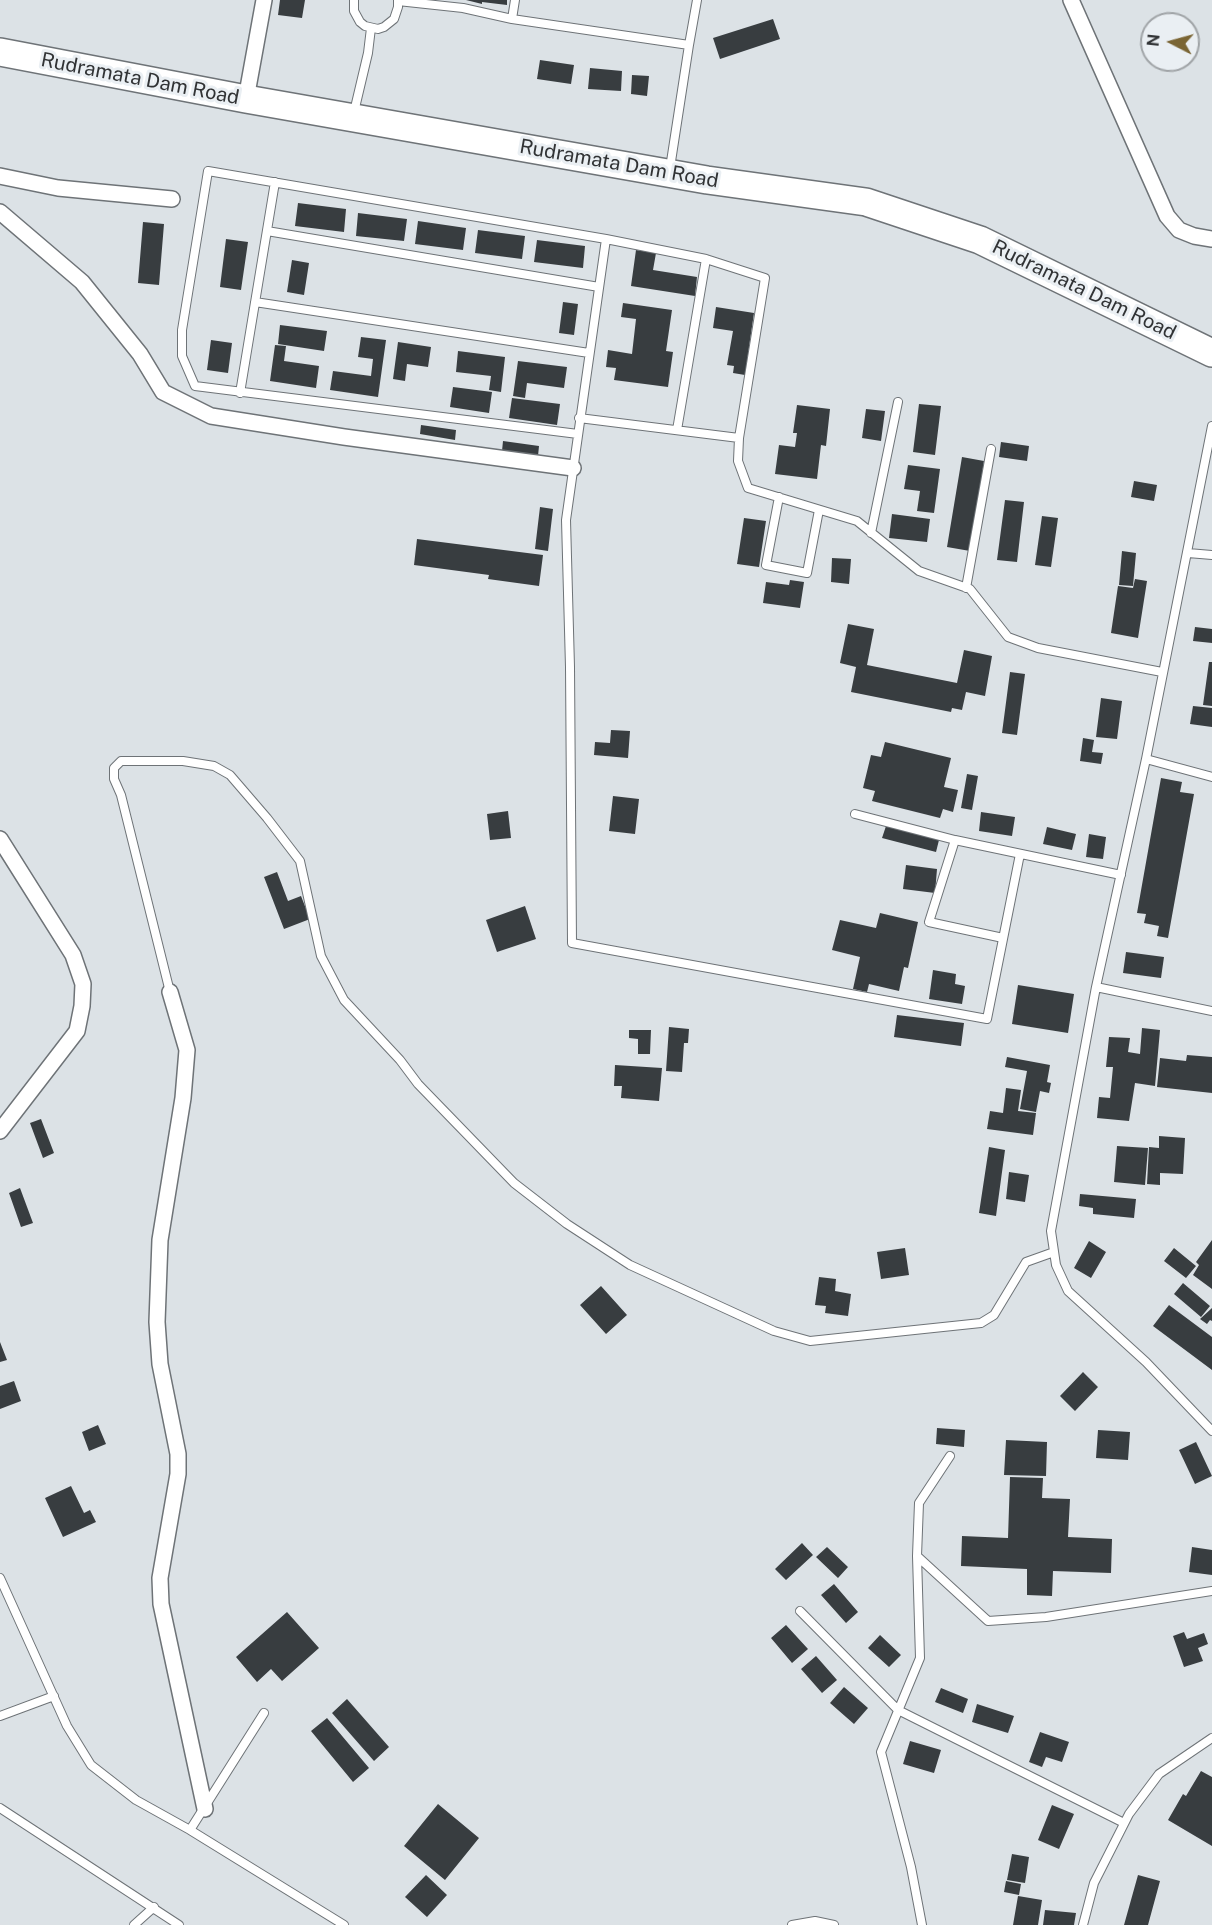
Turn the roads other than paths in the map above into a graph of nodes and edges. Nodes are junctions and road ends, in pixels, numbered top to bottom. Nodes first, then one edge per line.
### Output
1 (264, 0) edge
2 (398, 0) edge
3 (515, 0) edge
4 (698, 0) edge
5 (1071, 0) edge
6 (351, 2) edge
7 (512, 19) junction
8 (371, 28) junction
9 (689, 45) junction
10 (0, 52) edge
11 (246, 99) junction
12 (353, 118) junction
13 (669, 173) junction
14 (0, 176) edge
15 (275, 182) junction
16 (172, 199) dead end
17 (0, 212) edge
18 (267, 231) junction
19 (606, 239) junction
20 (1212, 239) edge
21 (705, 259) junction
22 (599, 287) junction
23 (255, 302) junction
24 (589, 353) junction
25 (1212, 353) edge
26 (240, 393) junction
27 (898, 402) dead end
28 (579, 418) junction
29 (1212, 426) edge
30 (677, 430) junction
31 (578, 434) junction
32 (739, 438) junction
33 (991, 449) dead end
34 (573, 468) junction
35 (779, 498) junction
36 (819, 510) junction
37 (872, 532) junction
38 (1188, 553) junction
39 (1212, 555) edge
40 (966, 588) junction
41 (1162, 672) junction
42 (1146, 759) junction
43 (1212, 777) edge
44 (855, 814) dead end
45 (0, 839) edge
46 (955, 840) junction
47 (1020, 854) junction
48 (1121, 875) junction
49 (1003, 938) junction
50 (1096, 987) junction
51 (170, 992) joint
52 (1212, 1011) edge
53 (0, 1131) edge
54 (1054, 1252) junction
55 (1212, 1431) edge
56 (950, 1456) dead end
57 (917, 1556) junction
58 (0, 1578) edge
59 (1212, 1591) edge
60 (800, 1611) dead end
61 (54, 1696) junction
62 (898, 1710) junction
63 (264, 1713) dead end
64 (0, 1716) edge
65 (1212, 1738) edge
66 (205, 1809) junction
67 (2, 1810) edge
68 (1124, 1823) junction
69 (190, 1830) junction
70 (154, 1907) junction
71 (134, 1925) edge
72 (179, 1925) edge
73 (344, 1925) edge
74 (792, 1925) edge
75 (834, 1925) edge
76 (922, 1925) edge
77 (1083, 1925) edge

1 - 11 street
2 - 7 lane
2 - 8 lane
3 - 7 lane
4 - 9 lane
5 - 20 street
6 - 8 lane
7 - 9 lane
8 - 12 lane
9 - 13 lane
10 - 11 highway, Rudramata Dam Road
11 - 12 highway, Rudramata Dam Road
12 - 13 highway, Rudramata Dam Road
13 - 25 highway, Rudramata Dam Road
14 - 16 street
15 - 18 lane
15 - 19 lane
15 - 26 lane
17 - 34 street
18 - 22 lane
18 - 23 lane
19 - 21 lane
19 - 22 lane
21 - 30 lane
21 - 32 lane
22 - 24 lane
23 - 24 lane
23 - 26 lane
24 - 28 lane
26 - 31 lane
27 - 37 lane
28 - 30 lane
28 - 31 lane
29 - 38 lane
30 - 32 lane
31 - 34 lane
32 - 35 lane
33 - 40 lane
34 - 49 lane
35 - 36 lane
35 - 36 lane
36 - 37 lane
37 - 40 lane
38 - 39 lane
38 - 41 lane
40 - 41 lane
41 - 42 lane
42 - 43 lane
42 - 48 lane
44 - 46 lane
45 - 53 street
46 - 47 lane
46 - 49 lane
47 - 48 lane
47 - 49 lane
48 - 50 lane
50 - 52 lane
50 - 54 lane
51 - 54 lane
51 - 66 street
54 - 55 lane
56 - 57 lane
57 - 59 lane
57 - 62 lane
58 - 61 lane
60 - 62 lane
61 - 64 lane
61 - 69 lane
62 - 68 lane
62 - 76 lane
63 - 66 lane
65 - 68 lane
66 - 69 lane
67 - 70 lane
68 - 77 lane
69 - 73 lane
70 - 71 lane
70 - 72 lane
74 - 75 lane

